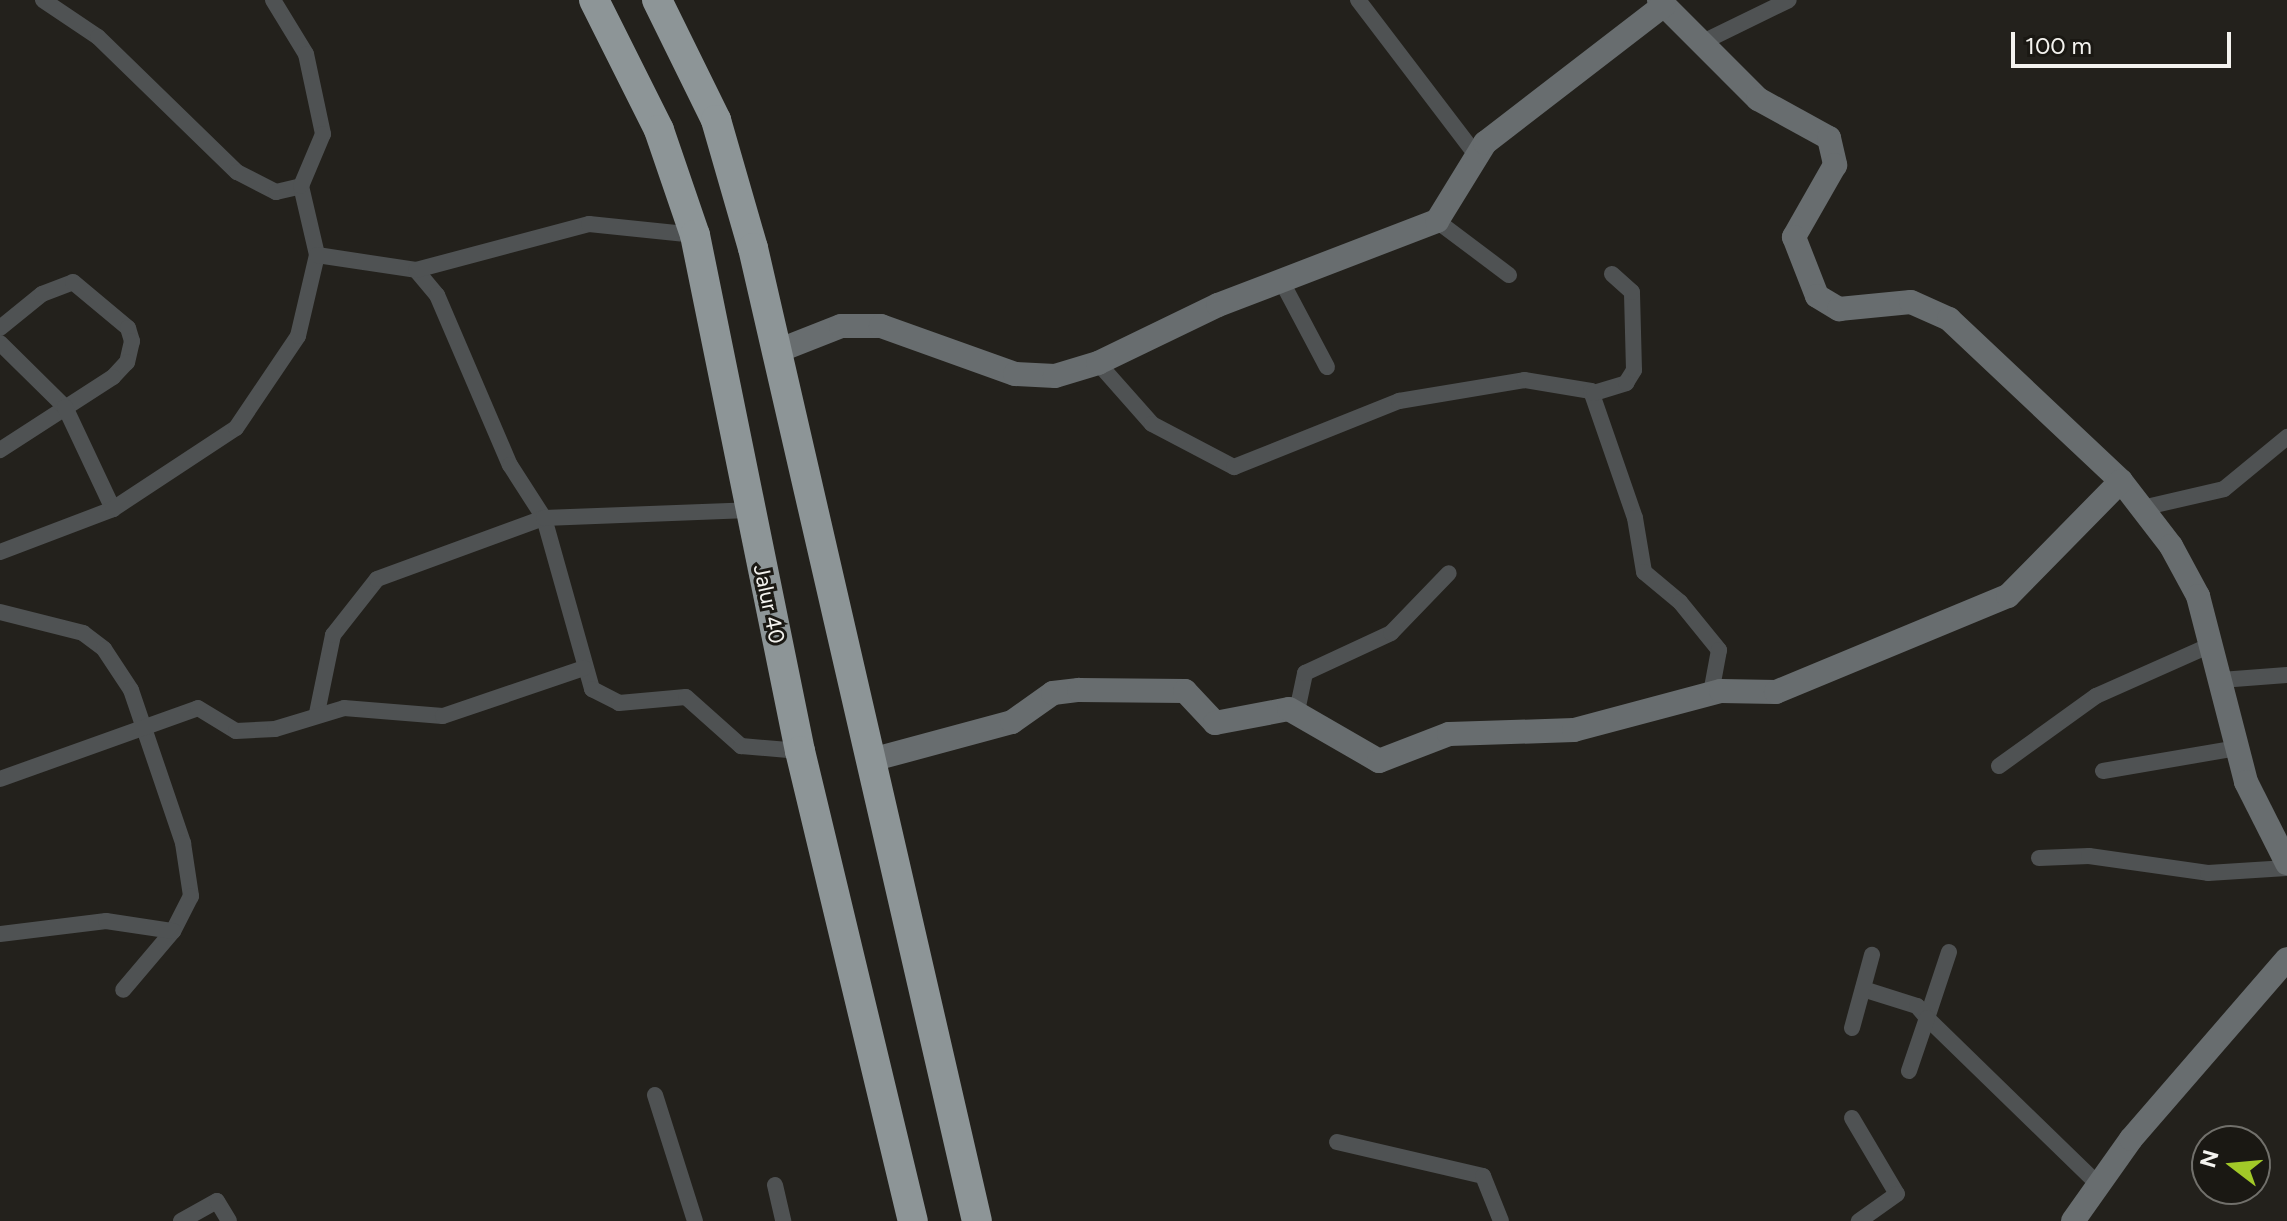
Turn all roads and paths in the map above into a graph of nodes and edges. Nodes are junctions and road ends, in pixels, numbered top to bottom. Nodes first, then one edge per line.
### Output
1 (43, 0) edge
2 (273, 0) edge
3 (594, 0) edge
4 (657, 0) edge
5 (1358, 0) edge
6 (1789, 0) edge
7 (1662, 2) edge
8 (1705, 41) junction
9 (1476, 155) junction
10 (301, 186) junction
11 (1437, 221) junction
12 (695, 235) junction
13 (317, 255) junction
14 (416, 270) junction
15 (1612, 274) dead end
16 (1509, 275) dead end
17 (1283, 284) junction
18 (0, 328) edge
19 (0, 343) edge
20 (775, 352) junction
21 (1098, 363) junction
22 (1327, 367) dead end
23 (1594, 393) junction
24 (65, 407) junction
25 (2287, 437) edge
26 (0, 450) edge
27 (2121, 481) junction
28 (2142, 508) junction
29 (113, 509) junction
30 (749, 510) junction
31 (544, 518) junction
32 (0, 552) edge
33 (1449, 573) dead end
34 (0, 612) edge
35 (2213, 644) junction
36 (584, 668) junction
37 (2287, 675) edge
38 (2221, 680) junction
39 (1711, 693) junction
40 (1297, 711) junction
41 (317, 713) junction
42 (144, 730) junction
43 (2238, 748) junction
44 (800, 751) junction
45 (871, 760) junction
46 (1999, 766) dead end
47 (2103, 771) dead end
48 (0, 779) edge
49 (2039, 858) dead end
50 (2287, 863) edge
51 (173, 931) junction
52 (0, 934) edge
53 (1949, 952) dead end
54 (1872, 955) dead end
55 (2287, 959) edge
56 (1863, 989) junction
57 (123, 990) dead end
58 (1927, 1018) junction
59 (1852, 1028) dead end
60 (1909, 1071) dead end
61 (655, 1095) dead end
62 (1852, 1118) dead end
63 (1337, 1142) dead end
64 (775, 1185) dead end
65 (2099, 1185) junction
66 (181, 1221) edge
67 (229, 1221) edge
68 (695, 1221) edge
69 (783, 1221) edge
70 (913, 1221) edge
71 (977, 1221) edge
72 (1501, 1221) edge
73 (1859, 1221) edge
74 (2073, 1221) edge

1 - 10 street
2 - 10 street
3 - 12 highway, Jalur 40
4 - 20 highway
5 - 9 street
6 - 8 street
7 - 8 street
7 - 9 street
8 - 27 street
9 - 11 street
10 - 13 street
11 - 16 street
11 - 17 street
12 - 14 street
12 - 30 highway, Jalur 40
13 - 14 street
13 - 29 street
14 - 31 street
15 - 23 street
17 - 21 street
17 - 22 street
18 - 24 street
19 - 24 street
20 - 21 street
20 - 45 highway
21 - 23 street
23 - 39 street
24 - 26 street
24 - 29 street
25 - 28 street
27 - 28 street
27 - 39 street
28 - 35 street
29 - 32 street
30 - 31 street
30 - 44 highway, Jalur 40
31 - 36 street
31 - 41 street
33 - 40 street
34 - 42 street
35 - 38 street
35 - 46 street
36 - 41 street
36 - 44 street
37 - 38 street
38 - 43 street
39 - 40 street
40 - 45 street
41 - 42 street
42 - 48 street
42 - 51 street
43 - 47 street
43 - 50 street
44 - 70 highway, Jalur 40
45 - 71 highway
49 - 50 street
51 - 52 street
51 - 57 street
53 - 58 street
54 - 56 street
55 - 65 street
56 - 58 street
56 - 59 street
58 - 60 street
58 - 65 street
61 - 68 street
62 - 73 street
63 - 72 street
64 - 69 street
65 - 74 street
66 - 67 street

